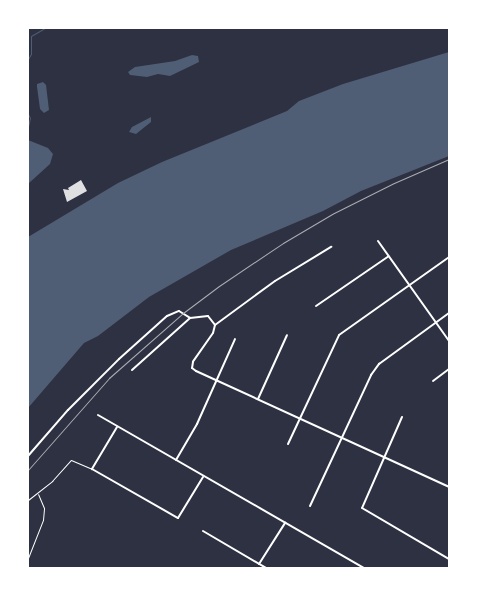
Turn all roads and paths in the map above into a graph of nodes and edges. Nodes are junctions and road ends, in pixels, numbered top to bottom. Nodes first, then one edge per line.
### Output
1 (378, 241) dead end
2 (331, 248) dead end
3 (389, 256) junction
4 (449, 257) edge
5 (409, 284) junction
6 (316, 306) dead end
7 (449, 313) edge
8 (190, 318) junction
9 (436, 322) junction
10 (215, 325) junction
11 (287, 335) dead end
12 (235, 339) dead end
13 (449, 341) edge
14 (449, 369) edge
15 (132, 370) dead end
16 (216, 380) junction
17 (433, 381) dead end
18 (258, 399) junction
19 (98, 415) dead end
20 (402, 417) dead end
21 (300, 419) junction
22 (117, 427) junction
23 (342, 438) junction
24 (288, 444) dead end
25 (28, 456) edge
26 (384, 457) junction
27 (176, 460) junction
28 (92, 469) junction
29 (204, 477) junction
30 (449, 487) edge
31 (38, 494) junction
32 (28, 500) edge
33 (310, 506) dead end
34 (285, 523) junction
35 (203, 531) dead end
36 (28, 558) edge
37 (449, 559) edge
38 (260, 564) junction
39 (266, 568) edge
40 (364, 568) edge

1 - 3 street
2 - 10 street
3 - 5 street
3 - 6 street
4 - 5 street
5 - 9 street
5 - 21 street
7 - 9 street
8 - 10 street
8 - 15 street
8 - 25 street
9 - 13 street
9 - 23 street
10 - 16 street
11 - 18 street
12 - 16 street
14 - 17 street
16 - 18 street
16 - 27 street
18 - 21 street
19 - 22 street
20 - 26 street
21 - 23 street
21 - 24 street
22 - 27 street
22 - 28 street
23 - 26 street
23 - 33 street
26 - 30 street
26 - 37 street
27 - 29 street
28 - 29 street
28 - 31 path
29 - 34 street
31 - 32 path
31 - 36 path
34 - 38 street
34 - 40 street
35 - 38 street
38 - 39 street

